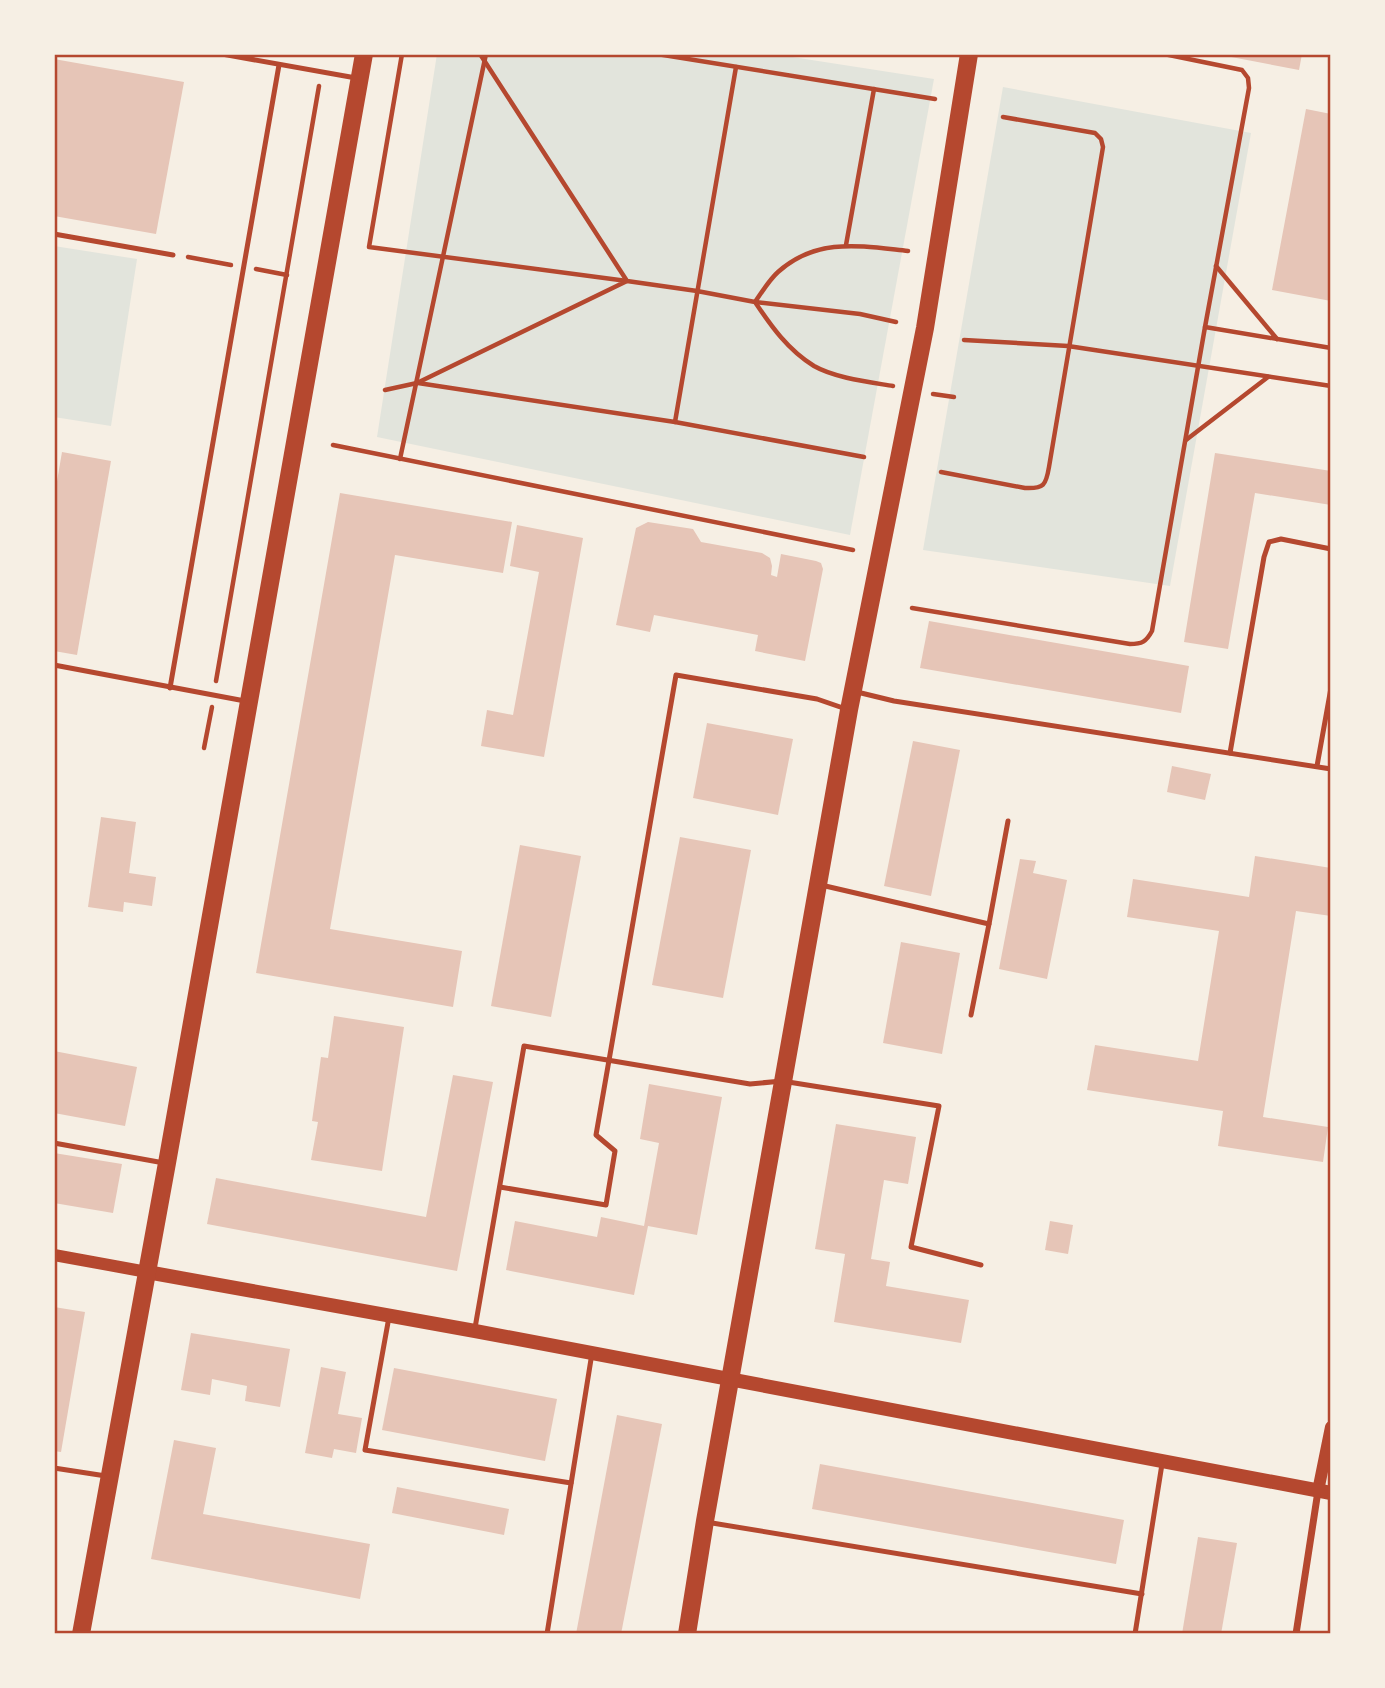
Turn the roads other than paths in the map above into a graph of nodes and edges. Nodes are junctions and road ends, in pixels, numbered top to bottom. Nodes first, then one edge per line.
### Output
1 (222, 54) edge
2 (364, 54) edge
3 (969, 54) edge
4 (279, 65) junction
5 (361, 79) junction
6 (54, 234) edge
7 (173, 255) dead end
8 (1331, 549) edge
9 (54, 665) edge
10 (170, 688) junction
11 (1331, 688) edge
12 (852, 691) junction
13 (248, 702) junction
14 (849, 710) junction
15 (1230, 753) junction
16 (1317, 766) junction
17 (1331, 769) edge
18 (1008, 821) dead end
19 (818, 884) junction
20 (989, 925) junction
21 (971, 1015) dead end
22 (610, 1061) junction
23 (782, 1081) junction
24 (54, 1143) edge
25 (167, 1163) junction
26 (500, 1188) junction
27 (54, 1255) edge
28 (981, 1265) dead end
29 (147, 1272) junction
30 (389, 1317) junction
31 (475, 1331) junction
32 (592, 1353) junction
33 (731, 1380) junction
34 (1331, 1427) edge
35 (1162, 1462) junction
36 (54, 1468) edge
37 (109, 1477) junction
38 (571, 1483) junction
39 (1325, 1492) edge
40 (705, 1521) junction
41 (1142, 1594) junction
42 (81, 1634) edge
43 (547, 1634) edge
44 (687, 1634) edge
45 (1135, 1634) edge
46 (1296, 1634) edge

1 - 4 lane
2 - 5 main road
3 - 12 main road
4 - 5 lane
4 - 10 lane
5 - 13 main road
6 - 7 lane
8 - 15 lane
9 - 10 lane
10 - 13 lane
11 - 16 lane
12 - 14 main road
12 - 15 lane
13 - 25 main road
14 - 19 main road
14 - 22 lane
15 - 16 lane
16 - 17 lane
18 - 20 lane
19 - 20 lane
19 - 23 main road
20 - 21 lane
22 - 23 lane
22 - 26 lane
22 - 26 lane
23 - 28 lane
23 - 33 main road
24 - 25 lane
25 - 29 main road
26 - 31 lane
27 - 29 street
29 - 30 main road
29 - 37 main road
30 - 31 main road
30 - 38 lane
31 - 32 main road
32 - 33 main road
32 - 38 lane
33 - 35 main road
33 - 40 main road
34 - 39 street
35 - 39 main road
35 - 41 lane
36 - 37 lane
37 - 42 main road
38 - 43 lane
39 - 46 street
40 - 41 lane
40 - 44 main road
41 - 45 lane

